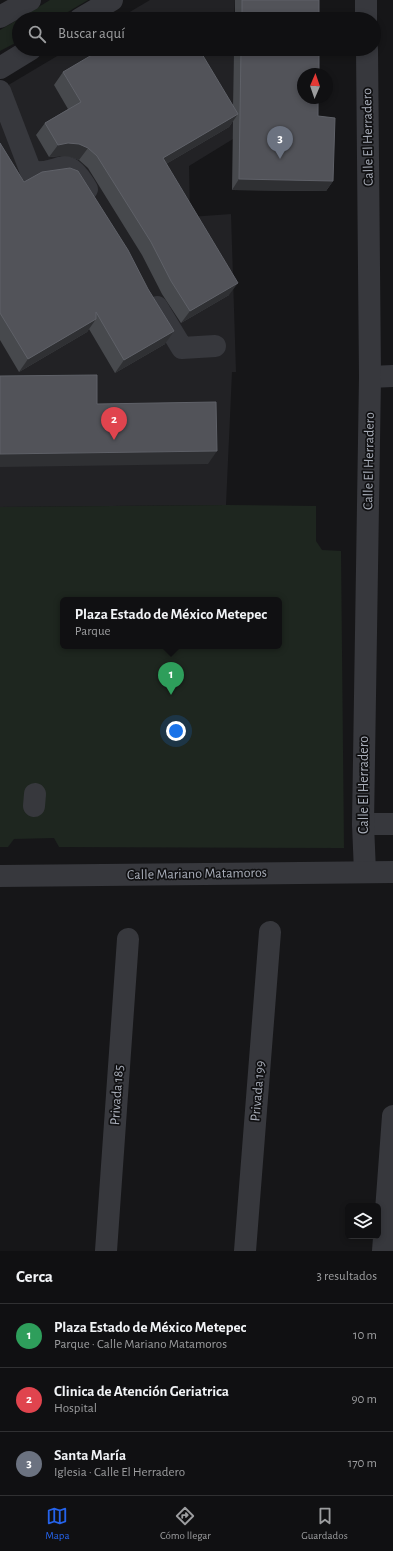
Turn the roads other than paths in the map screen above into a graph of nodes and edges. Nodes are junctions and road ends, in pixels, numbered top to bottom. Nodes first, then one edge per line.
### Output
1 (30, 0) edge
2 (112, 0) edge
3 (366, 0) edge
4 (92, 12) edge
5 (366, 12) edge
6 (0, 17) edge
7 (20, 56) edge
8 (367, 56) edge
9 (0, 68) edge
10 (0, 91) edge
11 (98, 207) edge
12 (151, 297) edge
13 (215, 346) dead end
14 (393, 376) edge
15 (370, 377) junction
16 (363, 824) junction
17 (393, 824) edge
18 (365, 872) junction
19 (393, 872) edge
20 (0, 876) edge
21 (270, 932) dead end
22 (128, 939) dead end
23 (393, 1116) edge
24 (106, 1251) edge
25 (245, 1251) edge
26 (383, 1251) edge

1 - 6 street
2 - 4 street
3 - 5 street
7 - 9 street
8 - 15 street, Calle El Herradero
10 - 11 street
12 - 13 street
14 - 15 street
15 - 16 street, Calle El Herradero
16 - 17 street
16 - 18 street, Calle El Herradero
18 - 19 street, Calle Mariano Matamoros
18 - 20 street, Calle Mariano Matamoros
21 - 25 street, Privada 199
22 - 24 street, Privada 185
23 - 26 street

